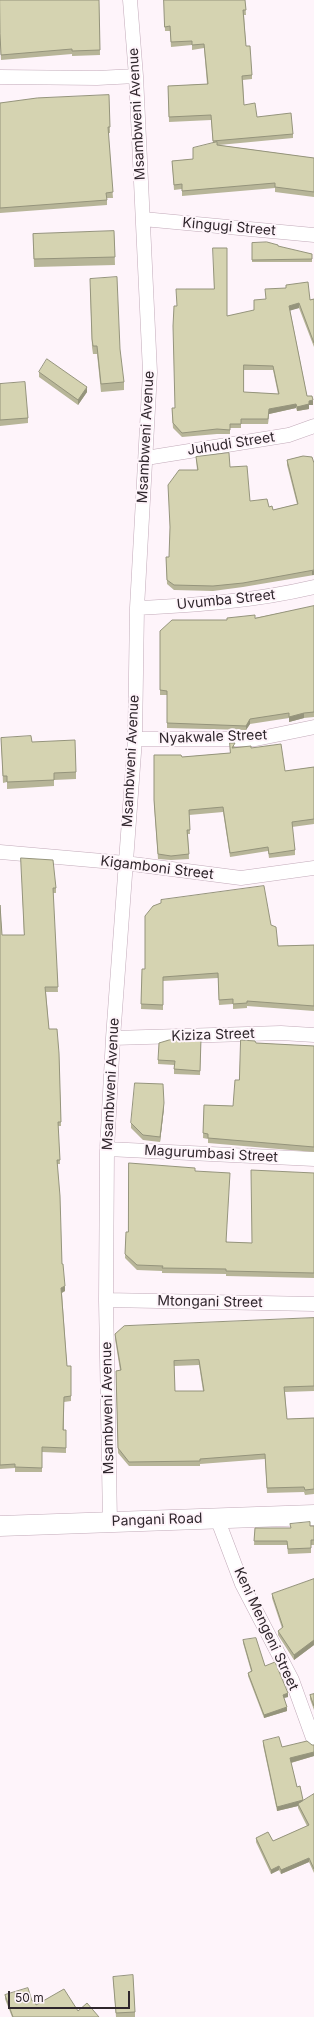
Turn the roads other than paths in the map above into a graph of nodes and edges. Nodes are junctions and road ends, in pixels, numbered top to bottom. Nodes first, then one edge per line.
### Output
1 (131, 1) edge
2 (136, 76) junction
3 (0, 77) edge
4 (143, 219) junction
5 (314, 235) edge
6 (314, 426) edge
7 (146, 458) junction
8 (314, 587) edge
9 (137, 608) junction
10 (314, 727) edge
11 (135, 739) junction
12 (0, 852) edge
13 (125, 863) junction
14 (314, 868) edge
15 (314, 1035) edge
16 (112, 1038) junction
17 (107, 1149) junction
18 (314, 1159) edge
19 (106, 1300) junction
20 (314, 1304) edge
21 (314, 1515) edge
22 (217, 1518) junction
23 (110, 1522) junction
24 (0, 1526) edge
25 (314, 1741) edge

1 - 2 street, Msambweni Avenue
2 - 3 street
2 - 4 street, Msambweni Avenue
4 - 5 street, Kingugi Street
4 - 7 street, Msambweni Avenue
6 - 7 street, Juhudi Street
7 - 9 street, Msambweni Avenue
8 - 9 street, Uvumba Street
9 - 11 street, Msambweni Avenue
10 - 11 street, Nyakwale Street
11 - 13 street, Msambweni Avenue
12 - 13 street, Kigamboni Street
13 - 14 street, Kigamboni Street
13 - 16 street, Msambweni Avenue
15 - 16 street, Kiziza Street
16 - 17 street, Msambweni Avenue
17 - 18 street, Magurumbasi Street
17 - 19 street, Msambweni Avenue
19 - 20 street, Mtongani Street
19 - 23 street, Msambweni Avenue
21 - 22 main road, Pangani Road
22 - 23 main road, Pangani Road
22 - 25 street, Keni Mengeni Street
23 - 24 main road, Pangani Road

